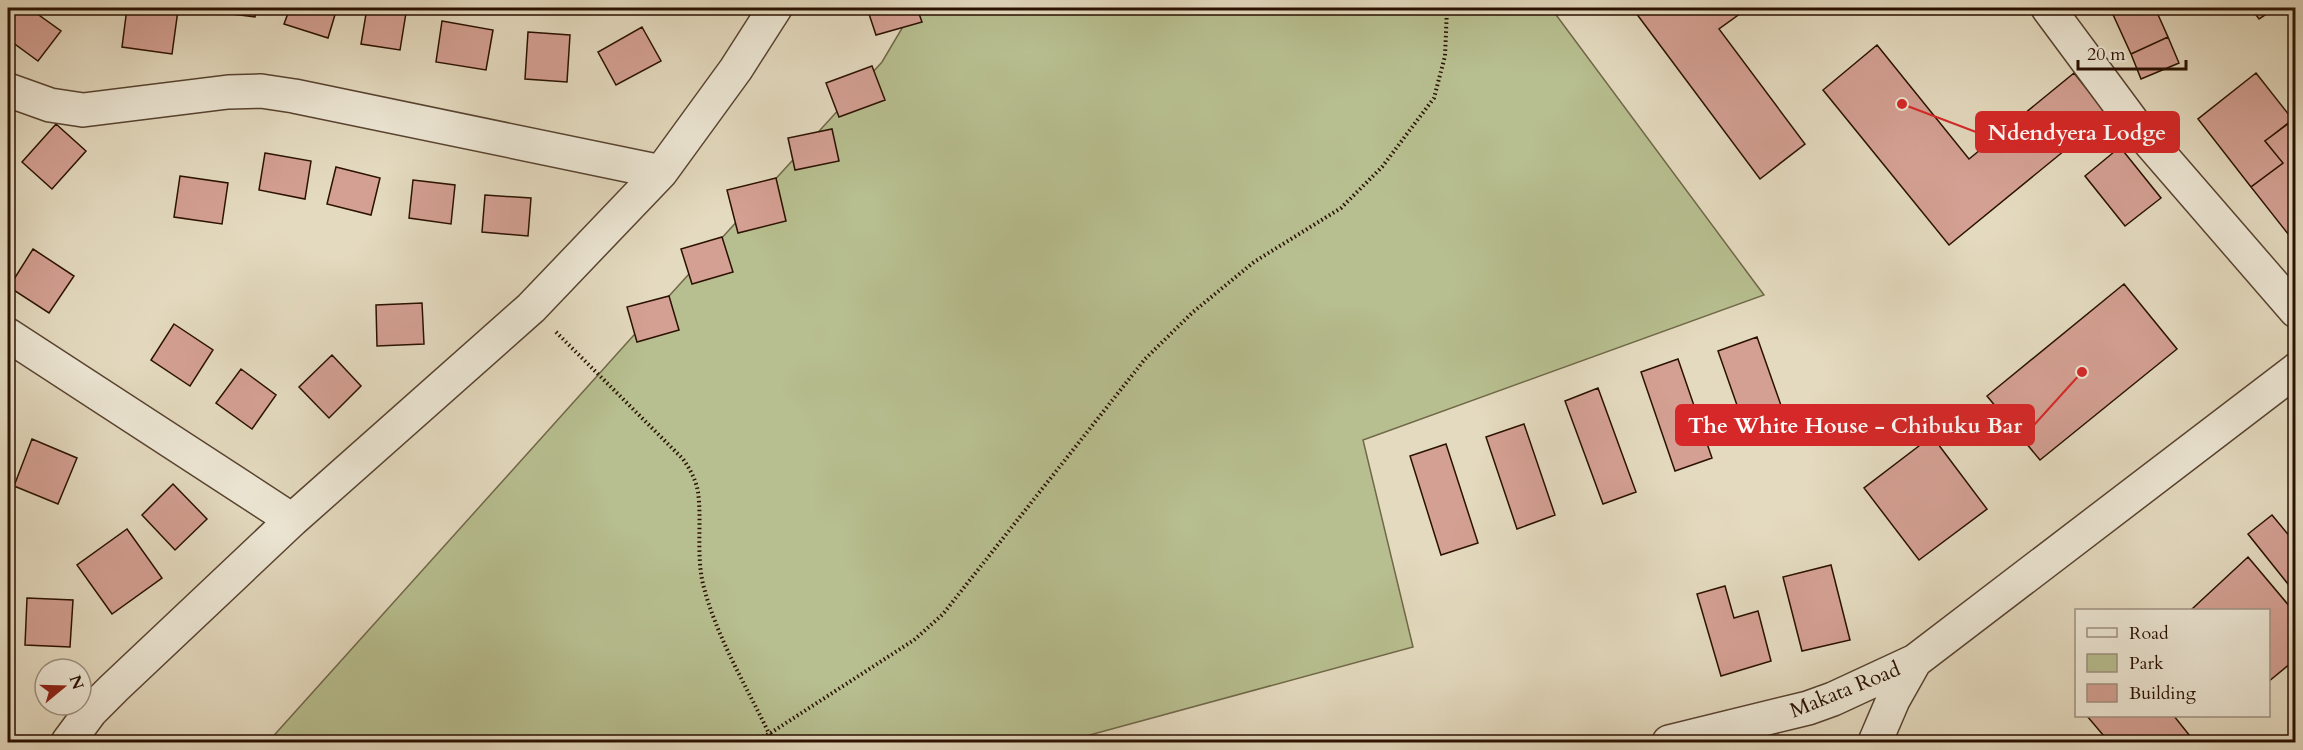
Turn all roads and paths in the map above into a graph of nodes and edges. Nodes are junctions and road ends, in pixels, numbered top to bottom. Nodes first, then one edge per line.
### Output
1 (775, 8) edge
2 (1447, 8) edge
3 (2048, 8) edge
4 (8, 90) edge
5 (661, 172) junction
6 (531, 308) junction
7 (2295, 311) edge
8 (8, 334) edge
9 (2295, 370) edge
10 (292, 520) junction
11 (1915, 661) junction
12 (770, 735) junction
13 (68, 742) edge
14 (750, 742) edge
15 (773, 742) edge
16 (1669, 742) edge
17 (1875, 742) edge

1 - 5 street
2 - 12 path
3 - 7 street
4 - 5 street
5 - 6 street
6 - 10 street
6 - 12 path
8 - 10 street
9 - 11 street
10 - 13 street
11 - 16 street, Makata Road
11 - 17 street
12 - 14 path
12 - 15 path

